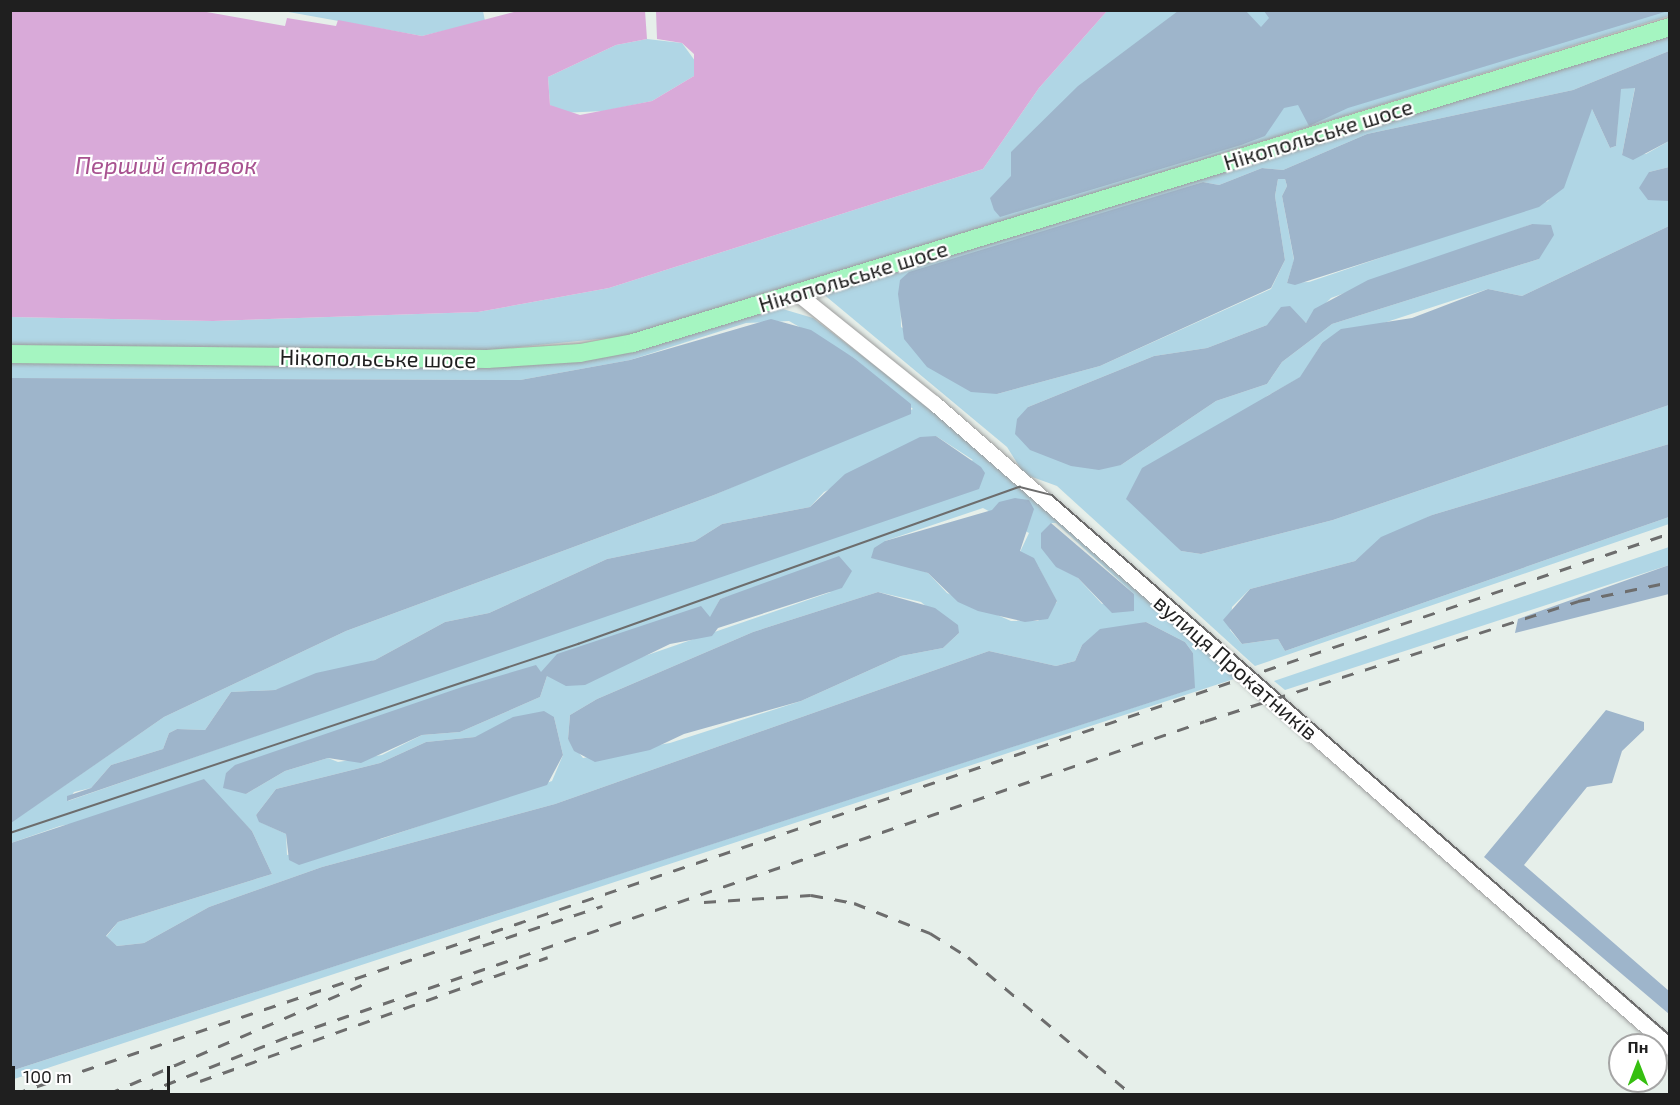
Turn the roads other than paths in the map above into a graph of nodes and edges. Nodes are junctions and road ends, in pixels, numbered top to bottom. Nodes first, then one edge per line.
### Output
1 (1670, 27) edge
2 (797, 293) junction
3 (10, 354) edge
4 (1670, 1047) edge

1 - 2 main road, Нікопольське шосе
2 - 3 main road, Нікопольське шосе
2 - 4 street, вулиця Прокатників

